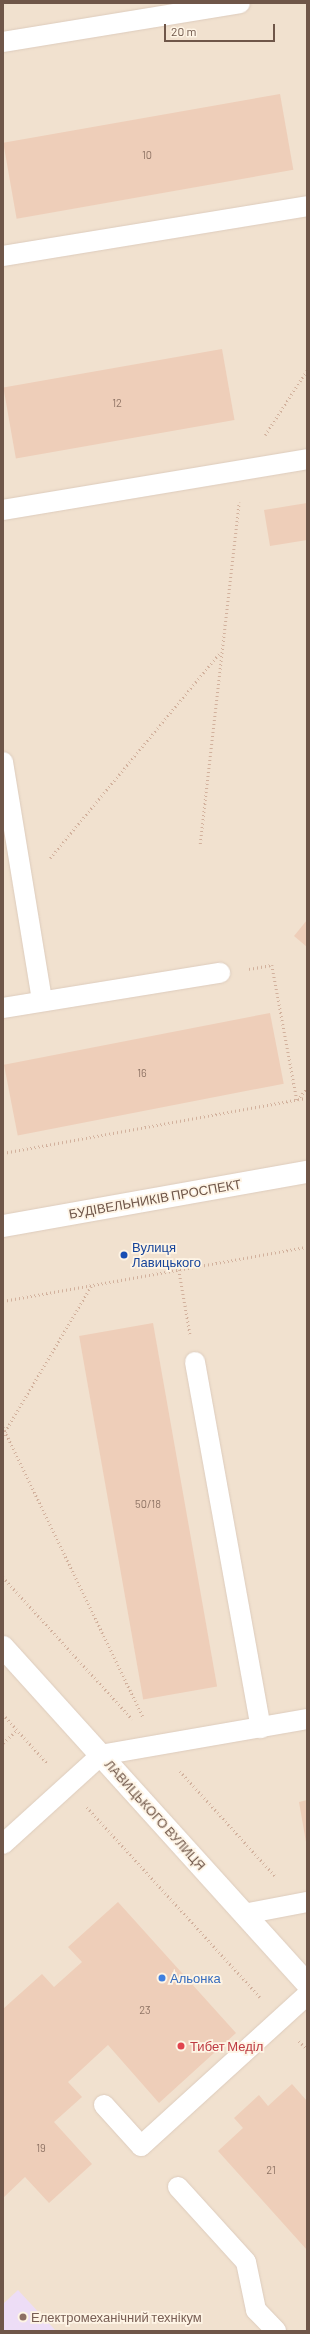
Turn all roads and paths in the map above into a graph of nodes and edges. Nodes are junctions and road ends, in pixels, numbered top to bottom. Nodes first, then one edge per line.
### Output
1 (240, 3) edge
2 (3, 42) edge
3 (307, 206) edge
4 (3, 256) edge
5 (307, 370) edge
6 (307, 459) edge
7 (242, 470) junction
8 (3, 510) edge
9 (222, 651) junction
10 (3, 762) edge
11 (200, 844) dead end
12 (24, 890) junction
13 (272, 965) dead end
14 (220, 973) dead end
15 (42, 1001) junction
16 (3, 1008) edge
17 (307, 1088) edge
18 (307, 1098) edge
19 (297, 1100) junction
20 (3, 1153) edge
21 (307, 1172) edge
22 (3, 1226) edge
23 (307, 1247) edge
24 (179, 1270) junction
25 (91, 1285) junction
26 (3, 1301) edge
27 (195, 1362) joint
28 (3, 1427) edge
29 (5, 1432) junction
30 (3, 1435) edge
31 (3, 1647) edge
32 (3, 1714) edge
33 (307, 1719) edge
34 (261, 1728) junction
35 (17, 1730) junction
36 (3, 1743) edge
37 (157, 1746) junction
38 (101, 1756) junction
39 (68, 1785) junction
40 (3, 1844) edge
41 (307, 1902) edge
42 (244, 1914) junction
43 (307, 1983) edge
44 (307, 1994) edge
45 (280, 2020) junction
46 (307, 2049) edge
47 (104, 2106) dead end
48 (178, 2188) dead end
49 (276, 2331) edge

1 - 2 lane
3 - 4 lane
5 - 7 path
6 - 7 lane
7 - 8 lane
7 - 9 path
9 - 11 path
9 - 12 path
10 - 12 lane
12 - 15 lane
13 - 19 path
14 - 15 lane
15 - 16 lane
17 - 19 path
18 - 19 path
19 - 20 path
21 - 22 street, БУДІВЕЛЬНИКІВ ПРОСПЕКТ
23 - 24 path
24 - 25 path
24 - 27 path
25 - 26 path
25 - 29 path
27 - 34 lane
28 - 29 path
29 - 30 path
29 - 37 path
31 - 38 street, ЛАВИЦЬКОГО ВУЛИЦЯ
32 - 35 path
33 - 34 lane
34 - 37 lane
35 - 36 path
35 - 39 path
37 - 38 lane
38 - 39 lane
38 - 42 street, ЛАВИЦЬКОГО ВУЛИЦЯ
39 - 40 lane
39 - 45 path
41 - 42 lane
42 - 43 street, ЛАВИЦЬКОГО ВУЛИЦЯ
44 - 45 lane
45 - 46 path
45 - 47 lane
48 - 49 lane

